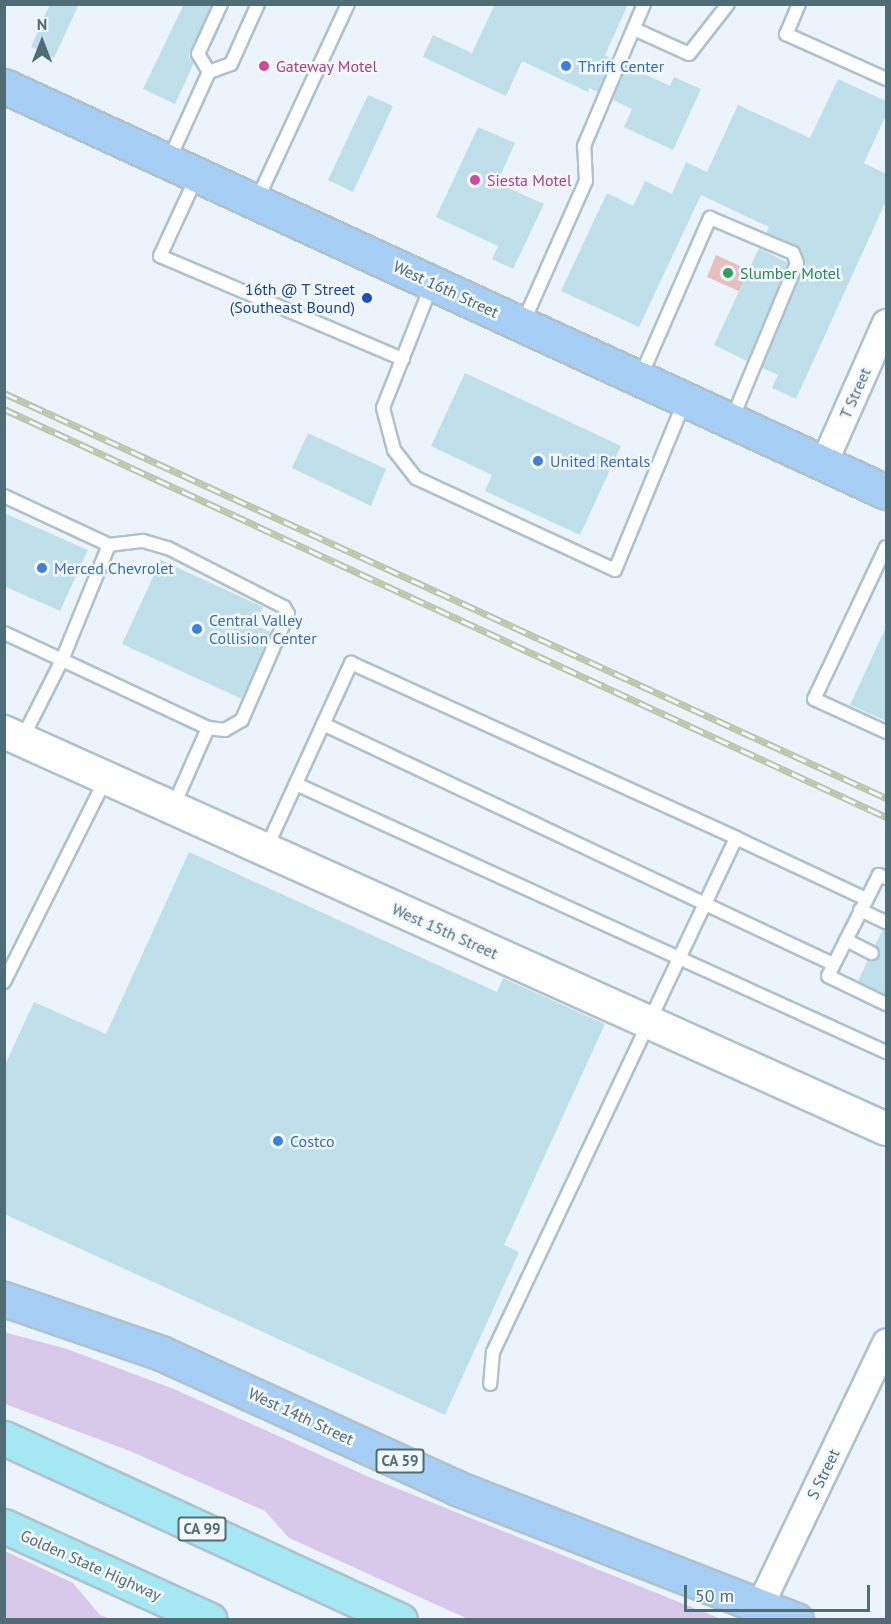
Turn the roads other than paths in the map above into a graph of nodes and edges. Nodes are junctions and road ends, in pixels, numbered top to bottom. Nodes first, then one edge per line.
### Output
1 (221, 4) edge
2 (258, 4) edge
3 (348, 4) edge
4 (644, 4) edge
5 (728, 4) edge
6 (799, 4) edge
7 (634, 29) junction
8 (209, 72) junction
9 (886, 79) edge
10 (4, 86) edge
11 (168, 161) junction
12 (198, 175) junction
13 (256, 202) junction
14 (432, 283) junction
15 (886, 323) edge
16 (523, 324) junction
17 (403, 359) junction
18 (640, 378) junction
19 (685, 398) junction
20 (732, 420) junction
21 (824, 463) junction
22 (886, 492) edge
23 (4, 496) edge
24 (109, 545) junction
25 (886, 547) edge
26 (4, 633) edge
27 (62, 660) junction
28 (323, 724) junction
29 (208, 728) junction
30 (886, 732) edge
31 (13, 736) edge
32 (106, 779) junction
33 (296, 784) junction
34 (173, 808) junction
35 (736, 838) junction
36 (265, 850) junction
37 (883, 877) edge
38 (866, 899) junction
39 (704, 903) junction
40 (860, 910) junction
41 (886, 922) edge
42 (846, 940) junction
43 (872, 953) dead end
44 (678, 956) junction
45 (833, 964) junction
46 (4, 982) edge
47 (886, 1004) edge
48 (648, 1022) junction
49 (886, 1052) edge
50 (886, 1129) edge
51 (4, 1299) edge
52 (886, 1343) edge
53 (490, 1384) dead end
54 (4, 1437) edge
55 (4, 1526) edge
56 (759, 1606) junction
57 (210, 1620) edge
58 (400, 1620) edge
59 (796, 1620) edge

1 - 8 lane
2 - 8 lane
3 - 13 lane
4 - 7 lane
5 - 7 lane
6 - 9 lane
7 - 16 lane
8 - 11 lane
10 - 11 main road, West 16th Street
11 - 12 main road, West 16th Street
12 - 13 main road, West 16th Street
12 - 17 lane
13 - 14 main road, West 16th Street
14 - 16 main road, West 16th Street
14 - 17 lane
15 - 21 street, T Street
16 - 18 main road, West 16th Street
17 - 19 lane
18 - 19 main road, West 16th Street
18 - 20 lane
19 - 20 main road, West 16th Street
20 - 21 main road, West 16th Street
21 - 22 main road, West 16th Street
23 - 24 lane
24 - 27 lane
24 - 29 lane
25 - 30 lane
26 - 27 lane
27 - 29 lane
27 - 31 lane
28 - 33 lane
28 - 35 lane
28 - 39 lane
29 - 34 lane
31 - 32 street, West 15th Street
32 - 34 street, West 15th Street
32 - 46 lane
33 - 36 lane
33 - 44 lane
34 - 36 street, West 15th Street
35 - 38 lane
35 - 39 lane
36 - 48 street, West 15th Street
37 - 38 lane
38 - 40 lane
39 - 44 lane
39 - 45 lane
40 - 41 lane
40 - 42 lane
42 - 43 lane
42 - 45 lane
44 - 48 lane
44 - 49 lane
45 - 47 lane
48 - 50 street, West 15th Street
48 - 53 lane
51 - 56 main road, West 14th Street / CA 59
52 - 56 street, S Street
54 - 58 highway, CA 99
55 - 57 highway, Golden State Highway
56 - 59 main road, West 14th Street / CA 59

